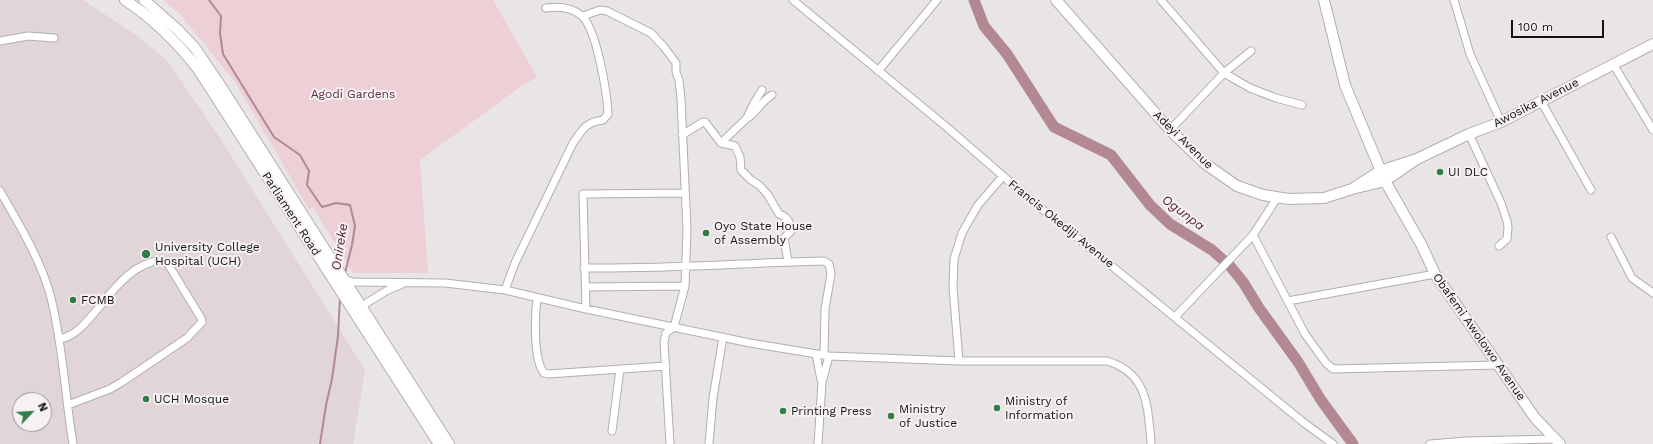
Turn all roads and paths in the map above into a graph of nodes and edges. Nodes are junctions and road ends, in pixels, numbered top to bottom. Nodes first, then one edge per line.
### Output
1 (125, 0) edge
2 (144, 0) edge
3 (792, 0) edge
4 (937, 0) edge
5 (1056, 0) edge
6 (1162, 0) edge
7 (1324, 0) edge
8 (1454, 0) edge
9 (546, 8) dead end
10 (583, 16) junction
11 (54, 38) dead end
12 (0, 40) edge
13 (1653, 44) edge
14 (1251, 51) dead end
15 (1613, 64) junction
16 (878, 71) junction
17 (1224, 73) junction
18 (762, 90) dead end
19 (772, 95) dead end
20 (1541, 100) junction
21 (1302, 105) dead end
22 (747, 118) junction
23 (1501, 122) junction
24 (1170, 130) junction
25 (1653, 130) edge
26 (1469, 134) junction
27 (682, 135) junction
28 (721, 143) junction
29 (1417, 160) junction
30 (1380, 171) junction
31 (1003, 176) junction
32 (1385, 181) junction
33 (1352, 189) junction
34 (1591, 190) dead end
35 (0, 191) edge
36 (684, 194) junction
37 (1277, 198) junction
38 (1254, 235) junction
39 (1612, 237) dead end
40 (1499, 246) dead end
41 (788, 262) junction
42 (686, 266) junction
43 (584, 268) junction
44 (1435, 274) junction
45 (404, 283) junction
46 (343, 284) junction
47 (685, 286) junction
48 (586, 287) junction
49 (505, 290) junction
50 (1653, 293) edge
51 (537, 298) junction
52 (1288, 301) junction
53 (357, 309) junction
54 (586, 309) junction
55 (1175, 317) junction
56 (674, 327) junction
57 (723, 337) junction
58 (59, 339) junction
59 (823, 355) junction
60 (959, 361) junction
61 (1498, 365) junction
62 (666, 366) junction
63 (620, 369) junction
64 (822, 382) junction
65 (68, 405) junction
66 (612, 431) dead end
67 (1558, 442) edge
68 (73, 444) edge
69 (439, 444) edge
70 (449, 444) edge
71 (670, 444) edge
72 (709, 444) edge
73 (818, 444) edge
74 (1151, 444) edge
75 (1333, 444) edge
76 (1430, 444) edge

1 - 46 main road, Parliament Road
2 - 46 main road, Parliament Road
3 - 16 street, Francis Okediji Avenue
4 - 16 street
5 - 24 main road, Adeyi Avenue
6 - 17 street
7 - 30 main road, Obafemi Awolowo Avenue
8 - 23 street
9 - 10 street
10 - 27 street
10 - 49 street
11 - 12 street
13 - 15 main road, Awosika Avenue
14 - 17 street
15 - 20 main road, Awosika Avenue
15 - 25 street
16 - 31 street, Francis Okediji Avenue
17 - 21 street
17 - 24 street
18 - 22 street
19 - 22 street
20 - 23 main road, Awosika Avenue
20 - 34 street
22 - 28 street
23 - 26 main road, Awosika Avenue
24 - 37 main road, Adeyi Avenue
26 - 29 main road, Awosika Avenue
26 - 40 street
27 - 28 street
27 - 36 street
28 - 41 street
29 - 30 main road, Awosika Avenue
29 - 32 main road, Awosika Avenue
30 - 32 main road, Obafemi Awolowo Avenue
30 - 33 main road, Adeyi Avenue
31 - 55 street, Francis Okediji Avenue
31 - 60 street
32 - 33 main road, Adeyi Avenue
32 - 44 main road, Obafemi Awolowo Avenue
33 - 37 main road, Adeyi Avenue
35 - 58 street
36 - 42 street
36 - 43 street
37 - 38 street
38 - 52 street
38 - 55 street
39 - 50 street
41 - 42 street
41 - 59 street
42 - 43 street
42 - 47 street
43 - 48 street
44 - 52 street
44 - 61 main road, Obafemi Awolowo Avenue
45 - 46 street
45 - 49 street
45 - 53 street
46 - 53 main road, Parliament Road
47 - 48 street
47 - 56 street
48 - 54 street
49 - 51 street
51 - 54 street
51 - 63 street
52 - 61 street
53 - 69 main road, Parliament Road
53 - 70 main road, Parliament Road
54 - 56 street
55 - 75 street, Francis Okediji Avenue
56 - 57 street
56 - 62 street
57 - 59 street
57 - 72 street
58 - 65 street
58 - 65 street
59 - 60 street
59 - 64 street
59 - 64 street
60 - 74 street
61 - 67 main road, Obafemi Awolowo Avenue
62 - 63 street
62 - 71 street
63 - 66 street
64 - 73 street
65 - 68 street
67 - 76 street

